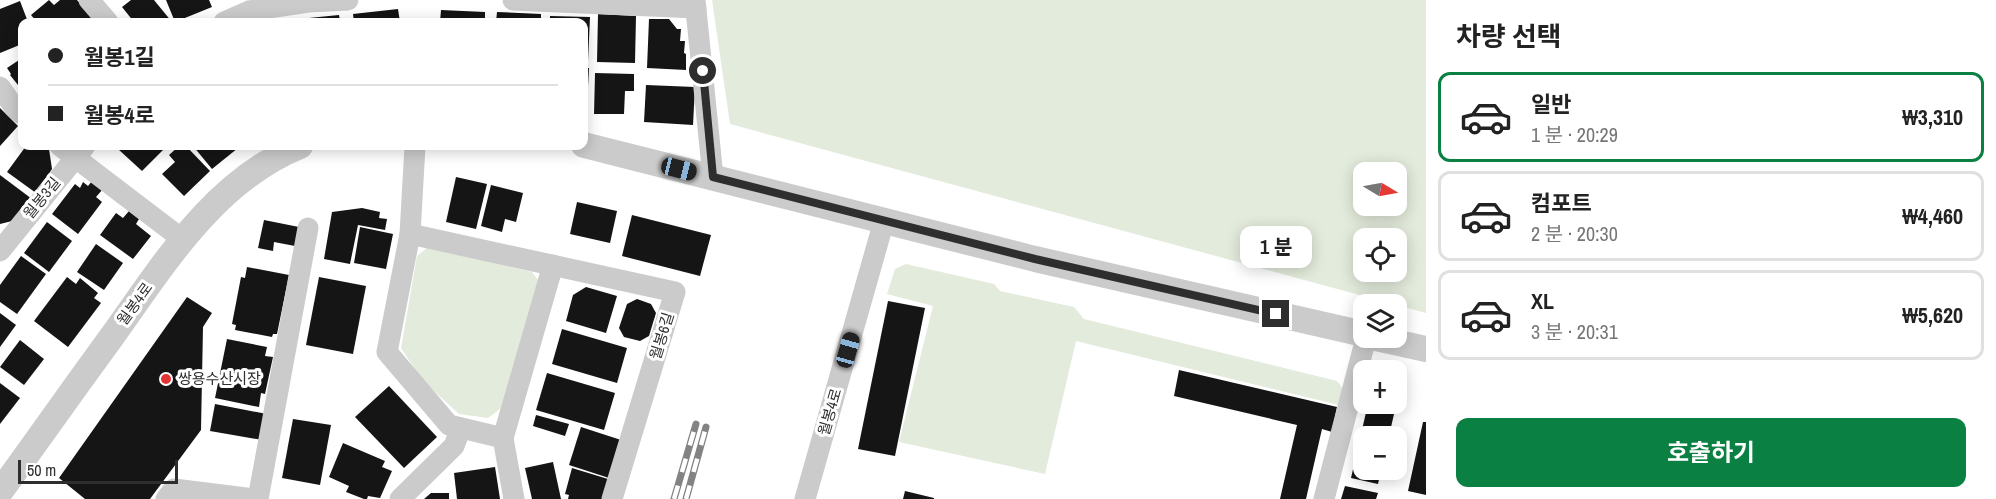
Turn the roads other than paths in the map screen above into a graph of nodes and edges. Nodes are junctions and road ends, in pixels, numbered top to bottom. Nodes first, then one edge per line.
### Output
1 (89, 0) edge
2 (348, 0) edge
3 (513, 0) edge
4 (696, 4) edge
5 (105, 18) edge
6 (233, 18) edge
7 (0, 87) edge
8 (18, 110) edge
9 (588, 146) edge
10 (73, 150) edge
11 (289, 150) edge
12 (415, 150) edge
13 (713, 177) junction
14 (884, 221) junction
15 (308, 228) dead end
16 (410, 234) junction
17 (182, 239) junction
18 (0, 250) edge
19 (553, 266) junction
20 (1353, 333) edge
21 (1407, 345) edge
22 (1362, 348) edge
23 (1426, 349) edge
24 (461, 428) junction
25 (503, 438) junction
26 (0, 492) edge
27 (166, 499) edge
28 (256, 499) edge
29 (400, 499) edge
30 (514, 499) edge
31 (612, 499) edge
32 (805, 499) edge
33 (1324, 499) edge

1 - 5 street
2 - 6 street
3 - 4 street
4 - 13 street
7 - 8 street
9 - 13 street
10 - 17 street
10 - 18 street, 월봉3길
11 - 17 street, 월봉4로
12 - 16 street
13 - 14 street
14 - 20 street
14 - 32 street, 월봉4로
15 - 28 street
16 - 19 street, 월봉6길
16 - 24 street
17 - 26 street, 월봉4로
19 - 25 street
19 - 31 street, 월봉6길
21 - 23 street
22 - 33 street
24 - 25 street
24 - 29 street
25 - 30 street
27 - 28 street

